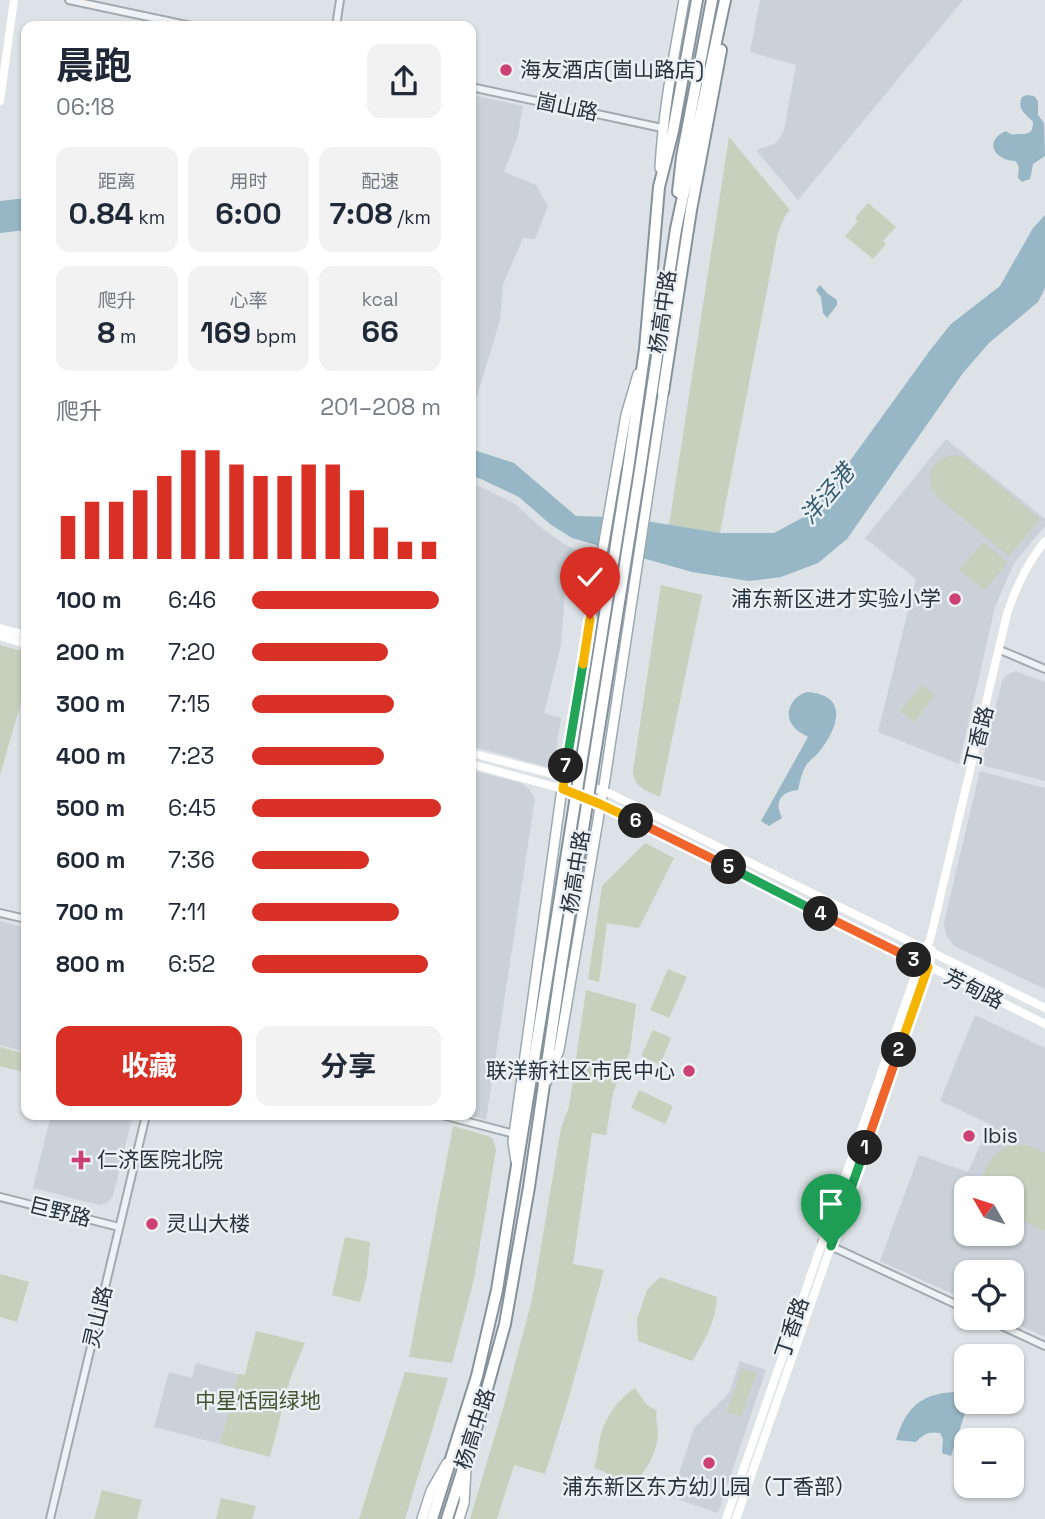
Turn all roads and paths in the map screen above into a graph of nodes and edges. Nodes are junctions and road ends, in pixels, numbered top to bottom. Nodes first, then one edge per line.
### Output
1 (14, 0) edge
2 (69, 0) edge
3 (340, 0) edge
4 (697, 0) edge
5 (712, 0) edge
6 (725, 0) edge
7 (731, 0) edge
8 (684, 2) edge
9 (168, 21) edge
10 (337, 21) edge
11 (476, 88) edge
12 (0, 101) edge
13 (662, 128) junction
14 (687, 177) junction
15 (659, 187) junction
16 (676, 229) junction
17 (645, 349) junction
18 (663, 392) junction
19 (634, 470) junction
20 (1045, 541) edge
21 (0, 628) edge
22 (21, 634) edge
23 (0, 636) edge
24 (21, 642) edge
25 (1000, 650) junction
26 (1045, 669) edge
27 (476, 754) edge
28 (476, 765) edge
29 (564, 777) junction
30 (563, 789) junction
31 (603, 790) junction
32 (600, 808) junction
33 (0, 913) edge
34 (21, 918) edge
35 (929, 947) junction
36 (924, 965) junction
37 (1045, 1009) edge
38 (1045, 1024) edge
39 (542, 1094) junction
40 (145, 1120) edge
41 (461, 1120) edge
42 (514, 1134) junction
43 (517, 1168) junction
44 (0, 1197) edge
45 (119, 1227) junction
46 (821, 1242) junction
47 (831, 1246) junction
48 (954, 1303) edge
49 (1011, 1330) edge
50 (1045, 1346) edge
51 (454, 1450) junction
52 (434, 1515) edge
53 (451, 1517) edge
54 (50, 1519) edge
55 (422, 1519) edge
56 (726, 1519) edge
57 (736, 1519) edge

1 - 12 street
2 - 9 street
3 - 10 street
4 - 15 highway, 杨高中路
5 - 16 highway
6 - 14 highway, 杨高中路
7 - 18 highway
8 - 13 main road
11 - 13 street, 崮山路
13 - 15 main road
14 - 16 highway, 杨高中路
14 - 18 main road, 杨高中路
15 - 17 highway, 杨高中路
16 - 19 highway, 杨高中路
17 - 19 highway, 杨高中路
17 - 29 main road, 杨高中路
18 - 31 main road, 杨高中路
19 - 39 highway, 杨高中路, bridge
19 - 43 highway, 杨高中路, bridge
20 - 25 street, 丁香路
21 - 22 street
23 - 24 street
25 - 26 street
25 - 35 street, 丁香路
27 - 29 street, 芳甸路
28 - 30 street, 芳甸路
29 - 30 main road, 杨高中路
29 - 31 street, 芳甸路
30 - 32 street, 芳甸路
30 - 42 main road, 杨高中路
31 - 32 main road, 杨高中路
31 - 35 street, 芳甸路
32 - 36 street, 芳甸路
32 - 39 main road, 杨高中路
33 - 34 street
35 - 36 street, 丁香路
35 - 37 street, 芳甸路
36 - 38 street, 芳甸路
36 - 46 street, 丁香路
36 - 47 street, 丁香路
39 - 53 highway, 杨高中路
40 - 45 street, 灵山路
41 - 42 street
42 - 43 main road, 杨高中路
43 - 51 highway, 杨高中路
44 - 45 street, 巨野路
45 - 54 street, 灵山路
46 - 47 street
46 - 56 street, 丁香路
47 - 48 street
47 - 57 street, 丁香路
49 - 50 street
51 - 52 highway, 杨高中路
51 - 55 main road, 杨高中路

